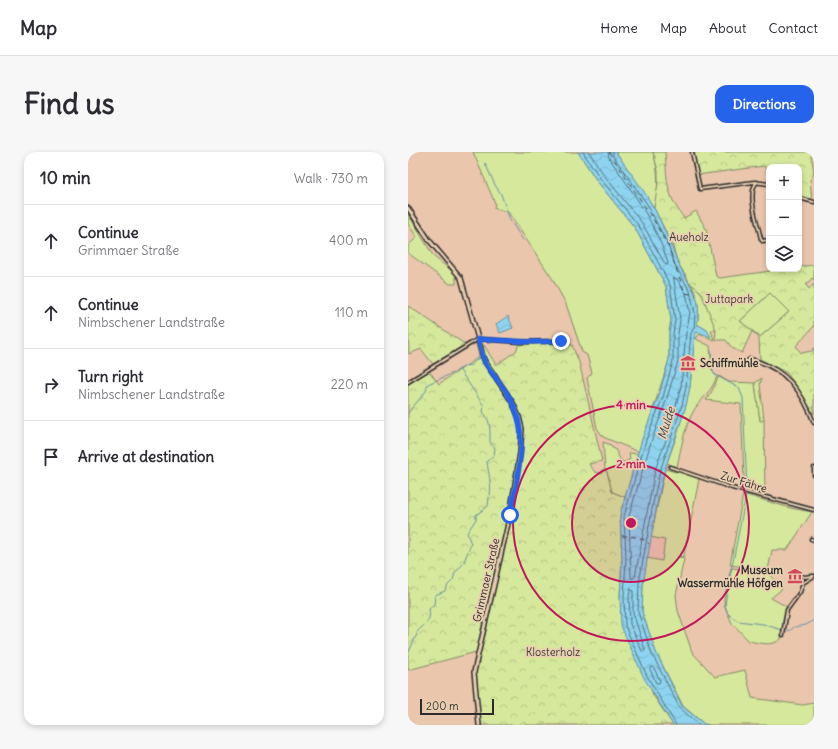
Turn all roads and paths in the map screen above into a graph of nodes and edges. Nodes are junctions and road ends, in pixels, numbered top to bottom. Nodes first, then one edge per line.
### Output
1 (692, 152) edge
2 (758, 182) junction
3 (766, 183) edge
4 (802, 199) edge
5 (814, 202) edge
6 (408, 208) edge
7 (766, 240) edge
8 (478, 339) junction
9 (561, 341) dead end
10 (741, 364) dead end
11 (408, 382) edge
12 (814, 423) edge
13 (670, 467) dead end
14 (814, 468) edge
15 (814, 475) edge
16 (814, 510) edge
17 (811, 539) dead end
18 (814, 540) edge
19 (796, 573) dead end
20 (814, 576) edge
21 (804, 577) junction
22 (805, 582) junction
23 (783, 632) dead end
24 (479, 725) edge

1 - 2 street
2 - 3 street
2 - 7 street
4 - 5 street
6 - 8 main road, Grimmaer Straße
8 - 9 street
8 - 11 street
8 - 24 main road, Grimmaer Straße
10 - 12 street
13 - 16 street, Zur Fähre
14 - 15 street
17 - 18 street
19 - 21 street
20 - 21 street
20 - 22 street
21 - 22 street
22 - 23 street

